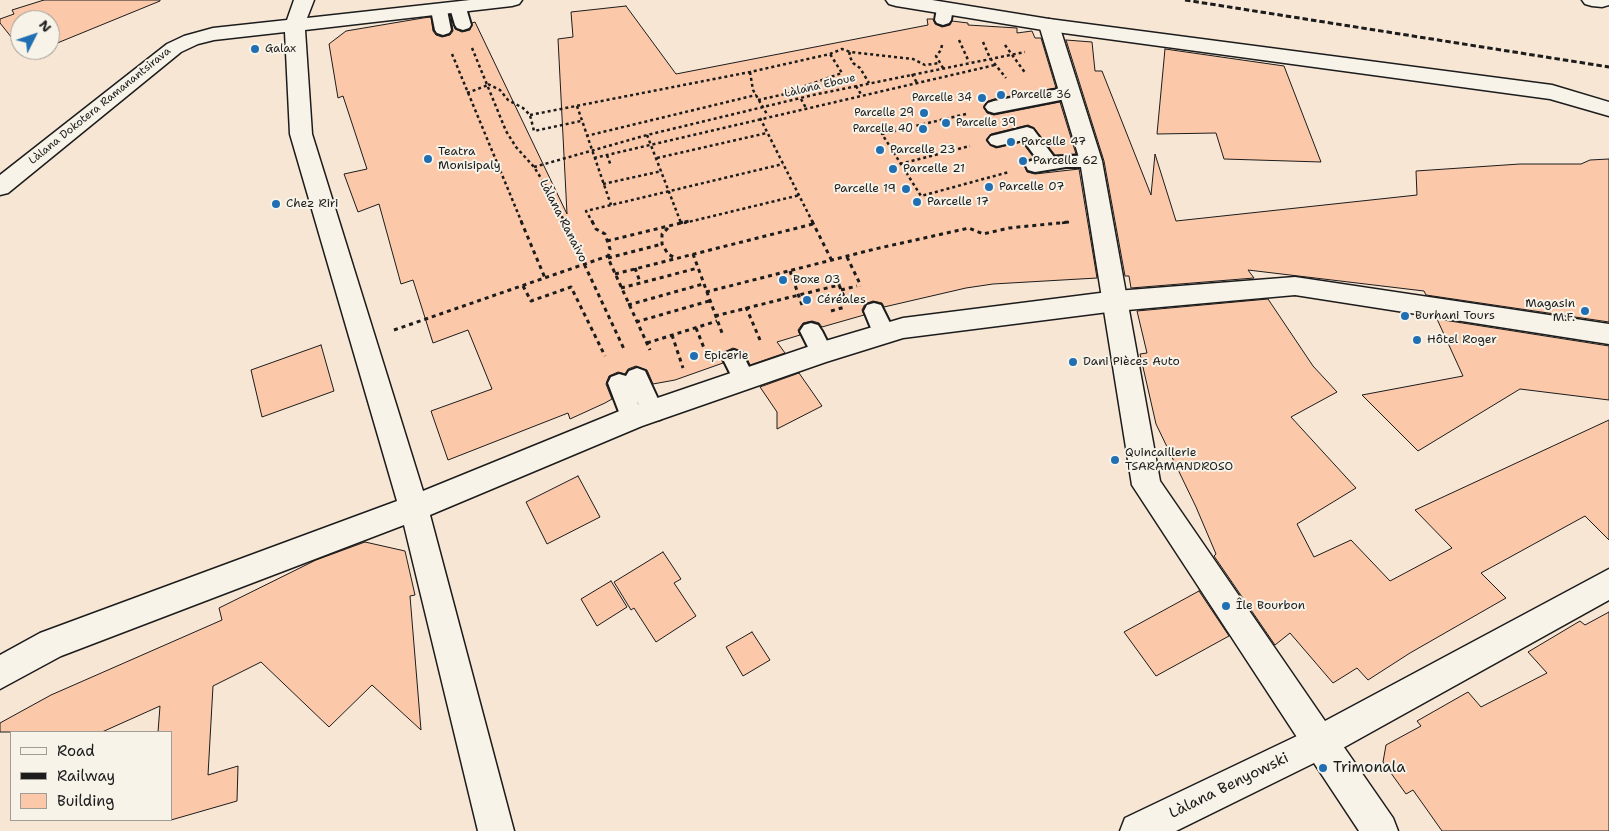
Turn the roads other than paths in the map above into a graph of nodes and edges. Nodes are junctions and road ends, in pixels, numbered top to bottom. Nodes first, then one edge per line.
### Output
1 (304, 0) edge
2 (512, 0) edge
3 (896, 0) edge
4 (439, 10) junction
5 (295, 25) junction
6 (1049, 25) junction
7 (444, 30) road end
8 (1070, 94) junction
9 (994, 107) dead end
10 (1609, 109) edge
11 (997, 140) road end
12 (1091, 161) junction
13 (0, 187) edge
14 (1116, 301) junction
15 (1609, 334) edge
16 (628, 380) road end
17 (642, 415) junction
18 (414, 508) junction
19 (1609, 584) edge
20 (0, 673) edge
21 (1320, 742) junction
22 (496, 831) edge
23 (1138, 831) edge
24 (1380, 831) edge

1 - 5 street
2 - 4 street, Làlana Dokotera Ramanantsirava
3 - 6 street
4 - 5 street, Làlana Dokotera Ramanantsirava
4 - 7 lane
5 - 13 street, Làlana Dokotera Ramanantsirava
5 - 18 street
6 - 8 street
6 - 10 street
8 - 9 lane
8 - 12 street
11 - 12 lane
12 - 14 street
14 - 15 street
14 - 17 street
14 - 21 street
16 - 17 lane
17 - 18 street
18 - 20 street
18 - 22 street
19 - 21 street, Làlana Benyowski
21 - 23 street, Làlana Benyowski
21 - 24 street

